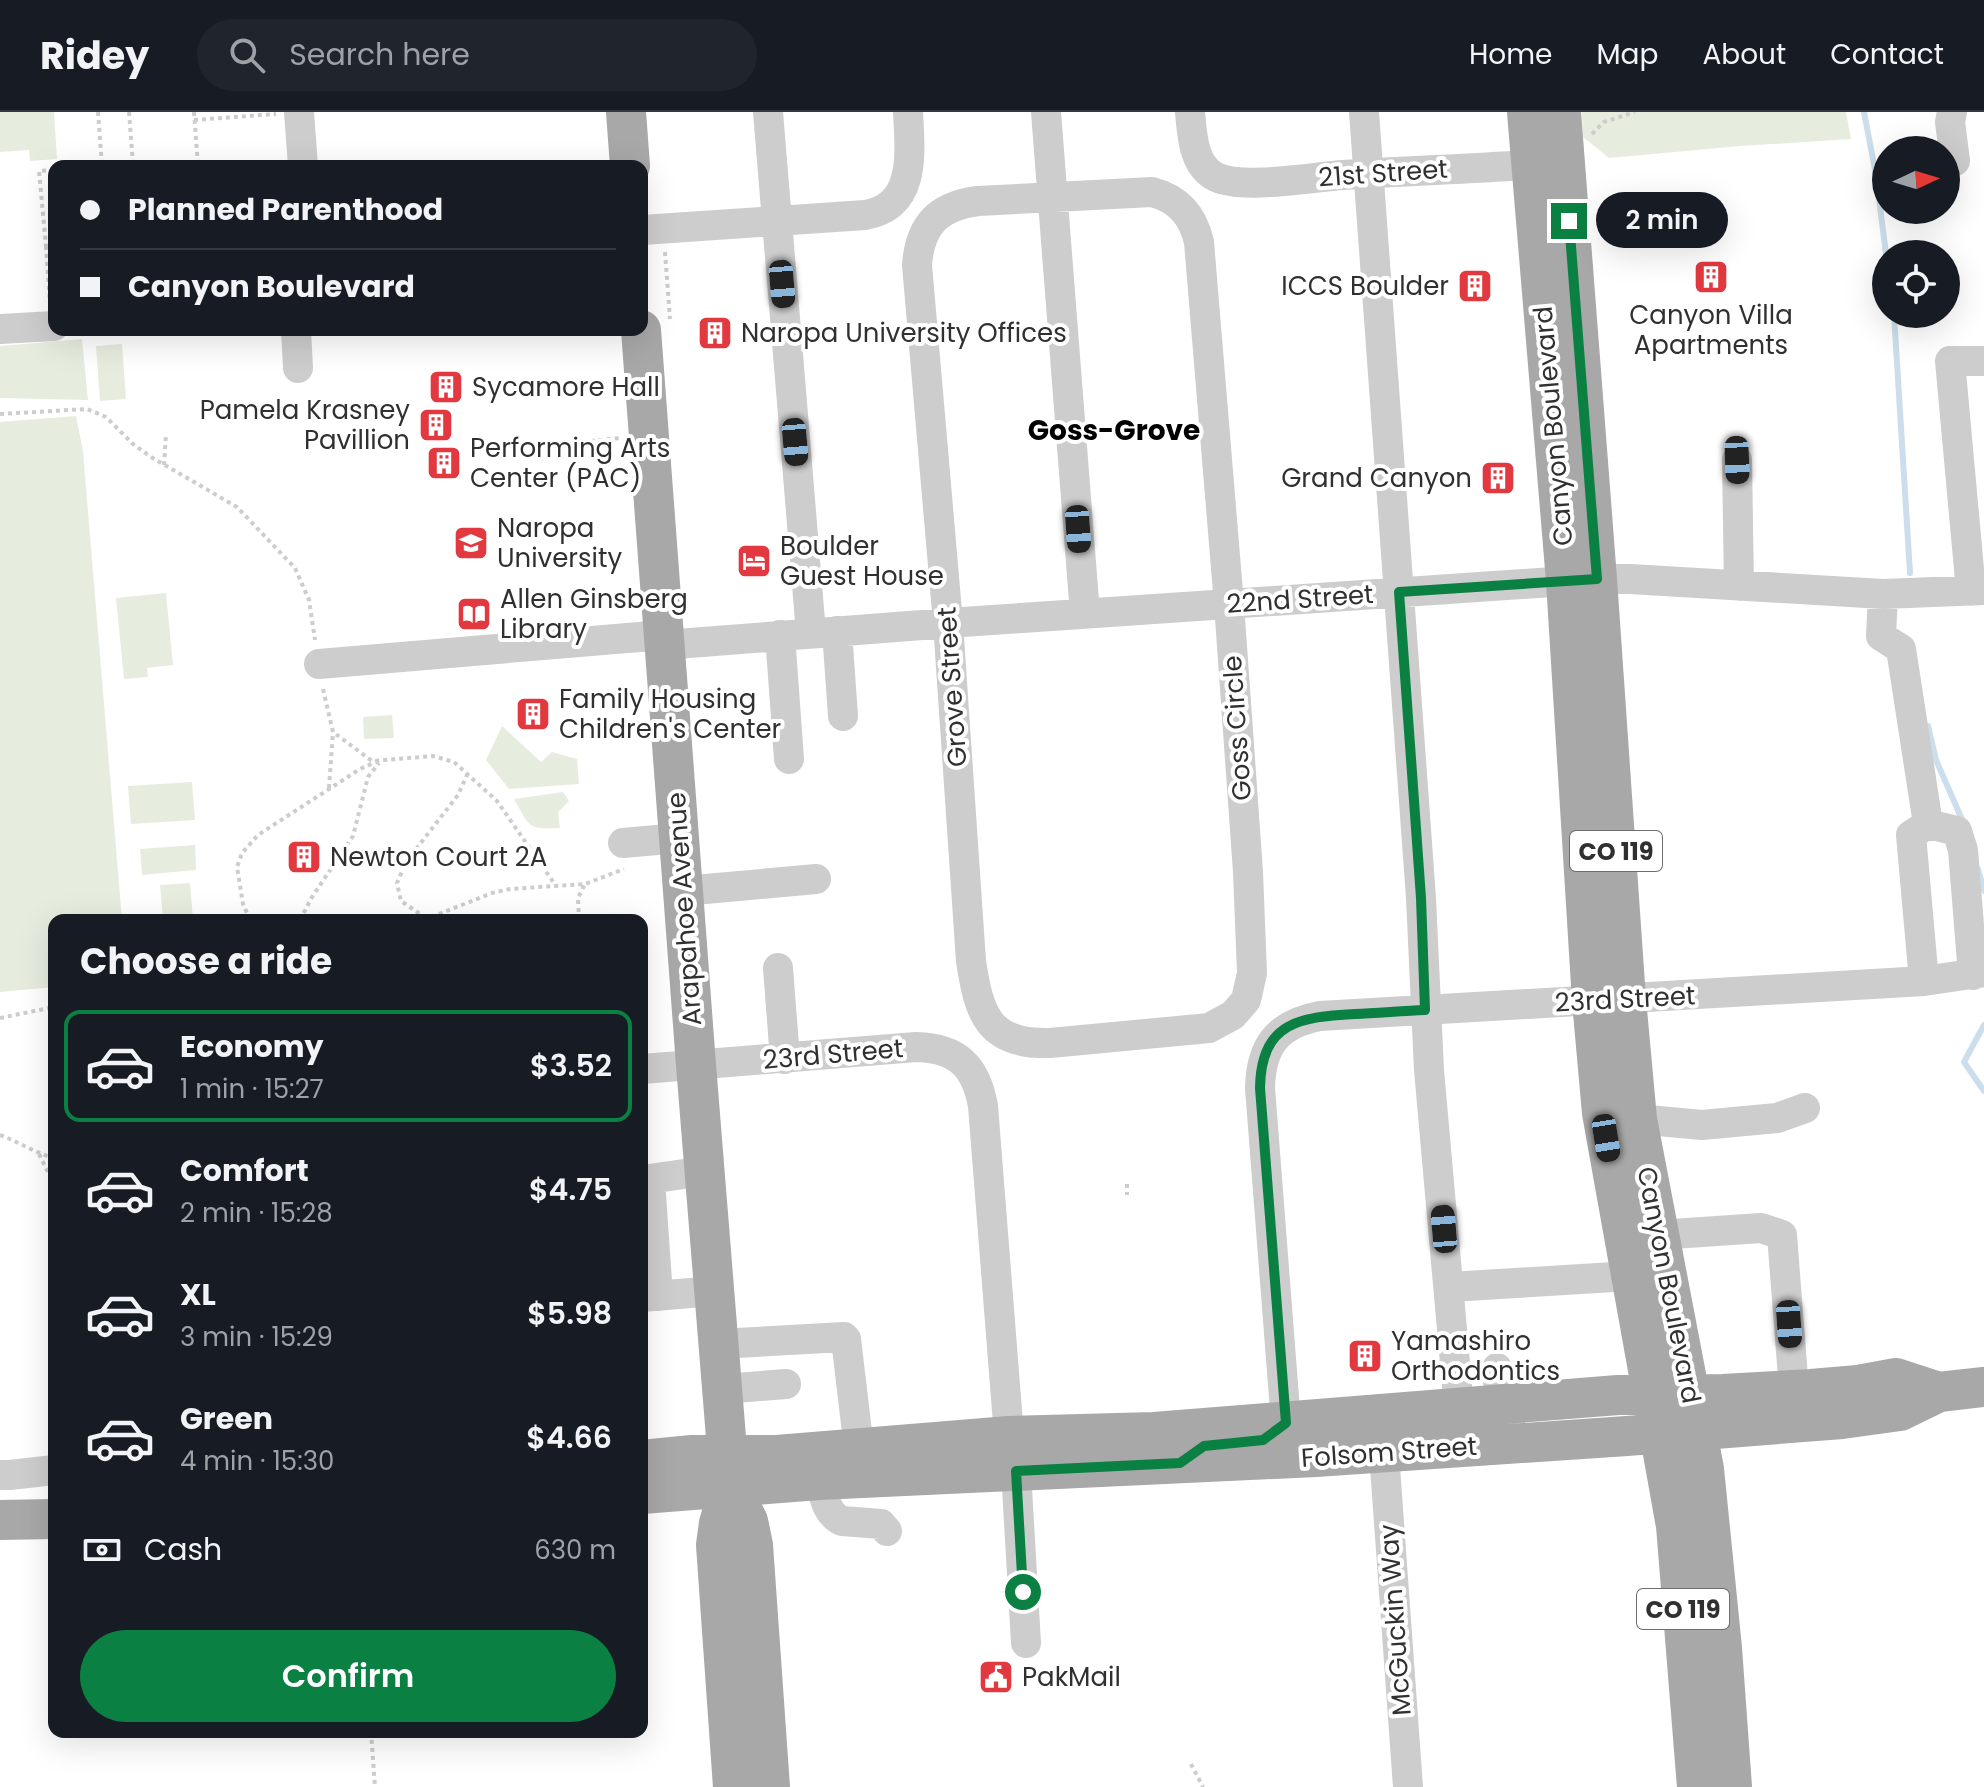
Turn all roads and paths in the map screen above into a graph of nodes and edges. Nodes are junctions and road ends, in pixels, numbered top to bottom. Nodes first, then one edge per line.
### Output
1 (98, 112) edge
2 (129, 112) edge
3 (194, 112) edge
4 (299, 112) edge
5 (626, 112) edge
6 (768, 112) edge
7 (908, 112) edge
8 (1046, 112) edge
9 (1190, 112) edge
10 (1364, 112) edge
11 (1527, 112) edge
12 (1561, 112) edge
13 (1602, 112) edge
14 (1635, 112) edge
15 (1952, 112) edge
16 (285, 113) edge
17 (194, 120) junction
18 (1604, 122) junction
19 (1952, 136) edge
20 (101, 160) edge
21 (133, 160) edge
22 (197, 160) edge
23 (303, 160) edge
24 (630, 160) edge
25 (1548, 163) junction
26 (48, 170) edge
27 (1369, 173) junction
28 (1053, 197) junction
29 (776, 220) junction
30 (648, 230) edge
31 (46, 246) joint
32 (48, 270) edge
33 (48, 319) edge
34 (0, 329) edge
35 (296, 336) edge
36 (641, 336) edge
37 (1984, 361) edge
38 (298, 368) dead end
39 (0, 414) edge
40 (166, 434) dead end
41 (649, 436) junction
42 (551, 445) dead end
43 (1737, 460) dead end
44 (164, 465) junction
45 (1581, 580) junction
46 (1739, 586) junction
47 (1978, 591) edge
48 (1399, 592) junction
49 (1883, 594) junction
50 (1229, 604) junction
51 (1085, 614) junction
52 (948, 623) junction
53 (824, 632) junction
54 (780, 635) junction
55 (664, 640) junction
56 (319, 664) junction
57 (843, 716) dead end
58 (333, 732) junction
59 (789, 759) dead end
60 (380, 761) junction
61 (467, 775) junction
62 (329, 788) junction
63 (1928, 824) junction
64 (679, 838) junction
65 (624, 856) joint
66 (816, 879) dead end
67 (585, 884) junction
68 (556, 886) junction
69 (683, 891) junction
70 (247, 914) edge
71 (303, 914) edge
72 (419, 914) edge
73 (441, 914) edge
74 (579, 914) edge
75 (778, 968) dead end
76 (1978, 973) edge
77 (1924, 981) junction
78 (1609, 1000) junction
79 (48, 1009) edge
80 (1425, 1010) junction
81 (0, 1018) edge
82 (999, 1030) joint
83 (785, 1059) junction
84 (696, 1065) junction
85 (648, 1069) edge
86 (1805, 1108) dead end
87 (1637, 1119) junction
88 (0, 1135) edge
89 (39, 1154) junction
90 (48, 1156) edge
91 (705, 1171) junction
92 (48, 1172) edge
93 (648, 1180) edge
94 (1127, 1184) dead end
95 (1127, 1195) dead end
96 (1658, 1235) junction
97 (648, 1238) edge
98 (1630, 1276) junction
99 (1450, 1287) junction
100 (715, 1291) junction
101 (650, 1296) edge
102 (719, 1344) junction
103 (786, 1384) dead end
104 (1984, 1387) edge
105 (723, 1389) junction
106 (1794, 1390) junction
107 (1939, 1392) junction
108 (1459, 1408) junction
109 (1675, 1414) junction
110 (1286, 1423) junction
111 (859, 1449) junction
112 (1013, 1453) junction
113 (1384, 1453) junction
114 (648, 1459) edge
115 (1180, 1463) junction
116 (48, 1471) edge
117 (729, 1471) junction
118 (0, 1475) edge
119 (819, 1480) junction
120 (648, 1492) edge
121 (48, 1519) edge
122 (0, 1520) edge
123 (887, 1531) dead end
124 (1026, 1643) dead end
125 (371, 1738) edge
126 (1191, 1764) dead end
127 (375, 1787) edge
128 (733, 1787) edge
129 (770, 1787) edge
130 (1203, 1787) edge
131 (1408, 1787) edge
132 (1697, 1787) edge
133 (1732, 1787) edge

1 - 20 path
2 - 21 path
3 - 17 path
4 - 23 street
5 - 24 main road
6 - 29 street
7 - 29 street
8 - 28 street
9 - 27 street, 21st Street
10 - 27 street
11 - 25 main road, Canyon Boulevard / CO 119
12 - 25 main road, Canyon Boulevard / CO 119
13 - 18 path
14 - 18 path
15 - 19 street
16 - 17 path
17 - 22 path
18 - 25 path
25 - 27 street, 21st Street
25 - 45 main road, Canyon Boulevard / CO 119
26 - 31 path
27 - 48 street
28 - 50 street, Goss Circle
28 - 51 street
28 - 52 street, Grove Street
29 - 30 street
29 - 53 street
31 - 32 path
33 - 34 street
35 - 38 street
36 - 41 main road, Arapahoe Avenue
37 - 47 street
39 - 44 path
40 - 44 path
41 - 42 path
41 - 55 main road, Arapahoe Avenue
43 - 46 street
44 - 56 path
45 - 46 street, 22nd Street
45 - 48 street, 22nd Street
45 - 78 main road, Canyon Boulevard / CO 119
46 - 49 street, 22nd Street
47 - 49 street, 22nd Street
48 - 50 street, 22nd Street
48 - 80 street
49 - 63 street
50 - 51 street, 22nd Street
50 - 82 street, Goss Circle
51 - 52 street, 22nd Street
52 - 53 street, 22nd Street
52 - 82 street, Grove Street
53 - 54 street, 22nd Street
53 - 57 street
54 - 55 street, 22nd Street
54 - 59 street
55 - 56 street, 22nd Street
55 - 64 main road, Arapahoe Avenue
56 - 58 path
58 - 60 path
58 - 62 path
60 - 61 path
60 - 62 path
60 - 71 path
61 - 68 path
61 - 72 path
62 - 70 path
63 - 76 street
63 - 77 street
64 - 65 street
64 - 69 main road, Arapahoe Avenue
65 - 67 path
66 - 69 street
67 - 68 path
67 - 74 path
68 - 73 path
69 - 84 main road, Arapahoe Avenue
75 - 83 street
76 - 77 street, 23rd Street
77 - 78 street, 23rd Street
78 - 80 street, 23rd Street
78 - 87 main road, Canyon Boulevard / CO 119
78 - 98 main road, Canyon Boulevard / CO 119
79 - 81 path
80 - 99 street
80 - 110 street, 23rd Street
83 - 84 street, 23rd Street
83 - 112 street, 23rd Street
84 - 85 street, 23rd Street
84 - 91 main road, Arapahoe Avenue
86 - 87 street
87 - 96 main road, Canyon Boulevard / CO 119
88 - 89 path
89 - 90 path
89 - 92 path
91 - 93 street
91 - 100 main road, Arapahoe Avenue
94 - 95 path
96 - 106 street
96 - 109 main road, Canyon Boulevard / CO 119
97 - 101 street
98 - 99 street
98 - 109 main road, Canyon Boulevard / CO 119
99 - 108 street
100 - 101 street
100 - 102 main road, Arapahoe Avenue
102 - 105 main road, Arapahoe Avenue
102 - 111 street
103 - 105 street
104 - 107 main road, Folsom Street
105 - 117 main road, Arapahoe Avenue
106 - 107 main road, Folsom Street
106 - 109 main road, Folsom Street
107 - 109 main road, Folsom Street
108 - 109 main road, Folsom Street
108 - 110 main road, Folsom Street
109 - 113 main road, Folsom Street
109 - 132 main road, Canyon Boulevard / CO 119
109 - 133 main road, Canyon Boulevard / CO 119
110 - 112 main road, Folsom Street
110 - 115 street
111 - 112 main road, Folsom Street
111 - 117 main road, Folsom Street
112 - 115 main road, Folsom Street
112 - 119 main road, Folsom Street
112 - 124 street
113 - 115 main road, Folsom Street
113 - 131 street, McGuckin Way
114 - 117 main road, Folsom Street
116 - 118 street
117 - 119 main road, Folsom Street
117 - 120 main road, Folsom Street
117 - 128 main road, Arapahoe Avenue
117 - 129 main road, Arapahoe Avenue
119 - 123 street
121 - 122 main road
125 - 127 path
126 - 130 path

